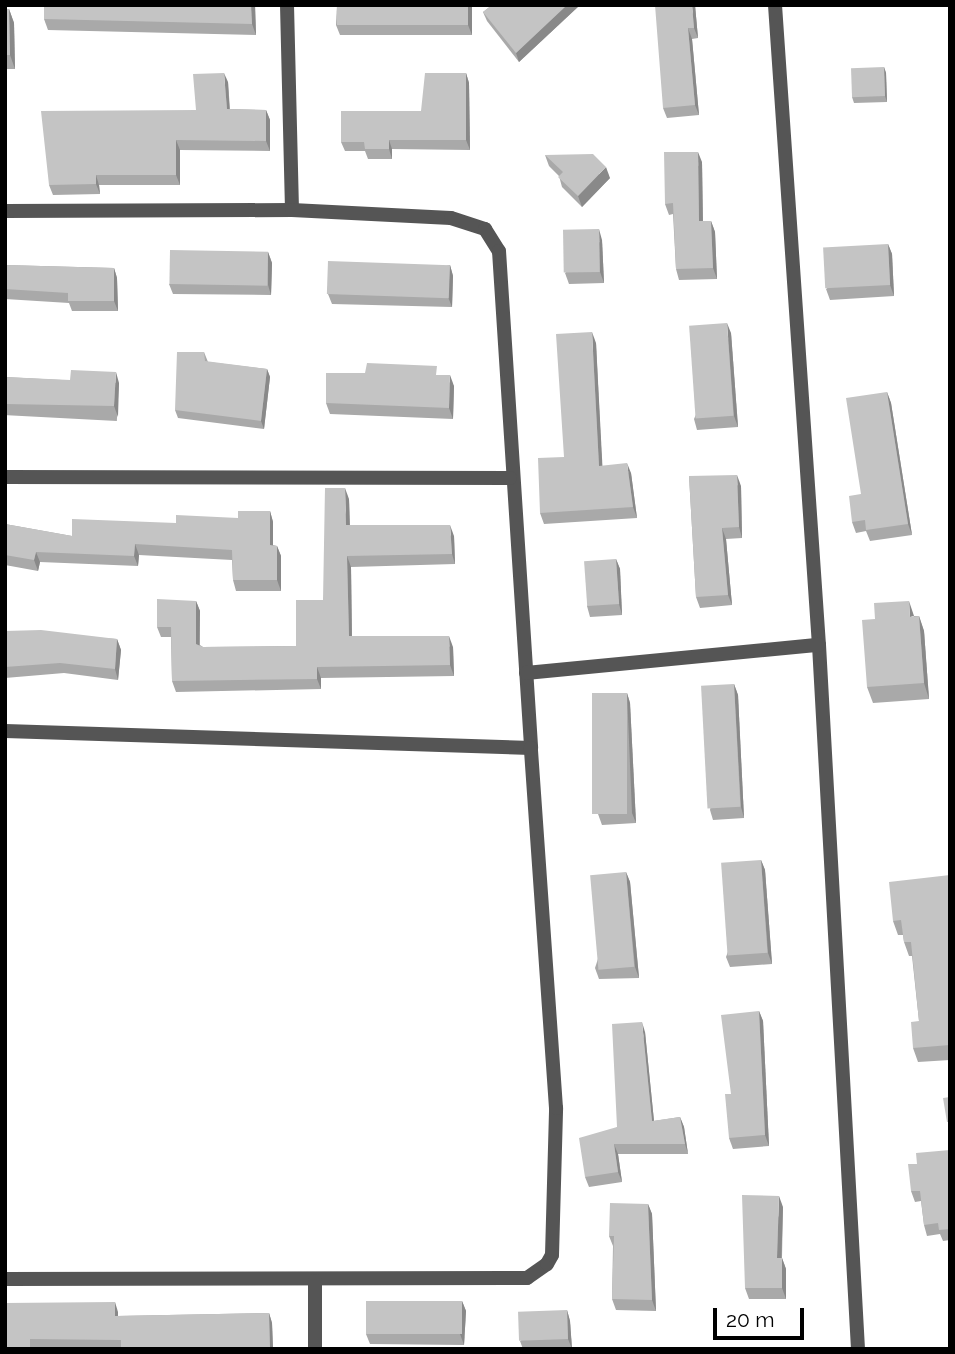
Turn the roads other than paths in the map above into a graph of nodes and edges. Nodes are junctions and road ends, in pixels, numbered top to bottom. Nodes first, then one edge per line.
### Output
1 (286, 5) edge
2 (775, 5) edge
3 (292, 210) junction
4 (5, 211) edge
5 (5, 477) edge
6 (510, 478) junction
7 (819, 645) junction
8 (526, 673) junction
9 (5, 731) edge
10 (531, 748) junction
11 (5, 1279) edge
12 (315, 1281) junction
13 (316, 1349) edge
14 (858, 1349) edge

1 - 3 street
2 - 7 street
3 - 4 street
3 - 6 street
5 - 6 street
6 - 8 street
7 - 8 street
7 - 14 street
8 - 10 street
9 - 10 street
10 - 12 street
11 - 12 street
12 - 13 street

